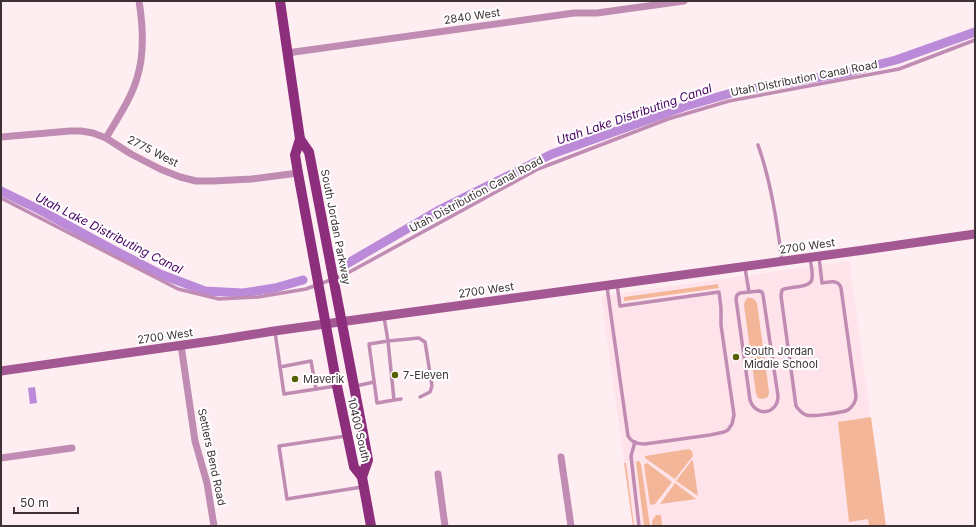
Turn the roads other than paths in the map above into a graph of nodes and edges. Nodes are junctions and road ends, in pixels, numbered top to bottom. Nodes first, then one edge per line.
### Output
1 (140, 1) edge
2 (280, 1) edge
3 (684, 1) edge
4 (975, 40) edge
5 (287, 53) junction
6 (1, 136) edge
7 (106, 138) junction
8 (300, 139) junction
9 (758, 145) dead end
10 (298, 173) junction
11 (1, 198) edge
12 (975, 234) edge
13 (814, 257) junction
14 (782, 262) junction
15 (745, 267) junction
16 (333, 279) junction
17 (319, 284) junction
18 (617, 284) junction
19 (607, 286) junction
20 (749, 292) junction
21 (384, 316) junction
22 (342, 322) junction
23 (326, 324) junction
24 (274, 331) junction
25 (388, 341) junction
26 (181, 345) junction
27 (280, 366) junction
28 (1, 371) edge
29 (374, 382) junction
30 (337, 386) junction
31 (354, 387) junction
32 (316, 389) junction
33 (420, 397) dead end
34 (401, 399) dead end
35 (394, 400) junction
36 (348, 436) junction
37 (634, 442) junction
38 (72, 448) dead end
39 (561, 457) dead end
40 (1, 458) edge
41 (438, 474) dead end
42 (364, 482) junction
43 (214, 526) edge
44 (371, 526) edge
45 (446, 526) edge
46 (571, 526) edge
47 (639, 526) edge

1 - 7 street
2 - 5 main road, South Jordan Parkway
3 - 5 street, 2840 West
4 - 16 lane, Utah Distribution Canal Road
5 - 8 main road, South Jordan Parkway
6 - 7 street, 2775 West
7 - 10 street, 2775 West
8 - 10 main road, South Jordan Parkway
8 - 16 main road, South Jordan Parkway
9 - 14 lane
10 - 17 main road, South Jordan Parkway
11 - 17 lane, Utah Distribution Canal Road
12 - 13 main road, 2700 West
13 - 13 lane
13 - 14 main road, 2700 West
14 - 15 main road, 2700 West
15 - 18 main road, 2700 West
15 - 20 lane
16 - 17 lane, Utah Distribution Canal Road
16 - 22 main road, South Jordan Parkway
17 - 23 main road, South Jordan Parkway
18 - 19 main road, 2700 West
18 - 37 lane
19 - 21 main road, 2700 West
19 - 37 lane
20 - 20 lane
21 - 22 main road, 2700 West
21 - 25 lane
22 - 23 main road, 2700 West
22 - 31 main road, 10400 South
23 - 24 main road, 2700 West
23 - 30 main road, 10400 South
24 - 26 main road, 2700 West
24 - 27 lane
25 - 29 lane
25 - 33 lane
25 - 35 lane
26 - 28 main road, 2700 West
26 - 43 street, Settlers Bend Road
27 - 32 lane
27 - 32 lane
29 - 31 lane
29 - 35 lane
30 - 32 lane
30 - 36 main road, 10400 South
31 - 42 main road, 10400 South
34 - 35 lane
36 - 42 main road, 10400 South
36 - 42 lane
37 - 47 lane
38 - 40 street
39 - 46 street
41 - 45 street
42 - 44 main road

